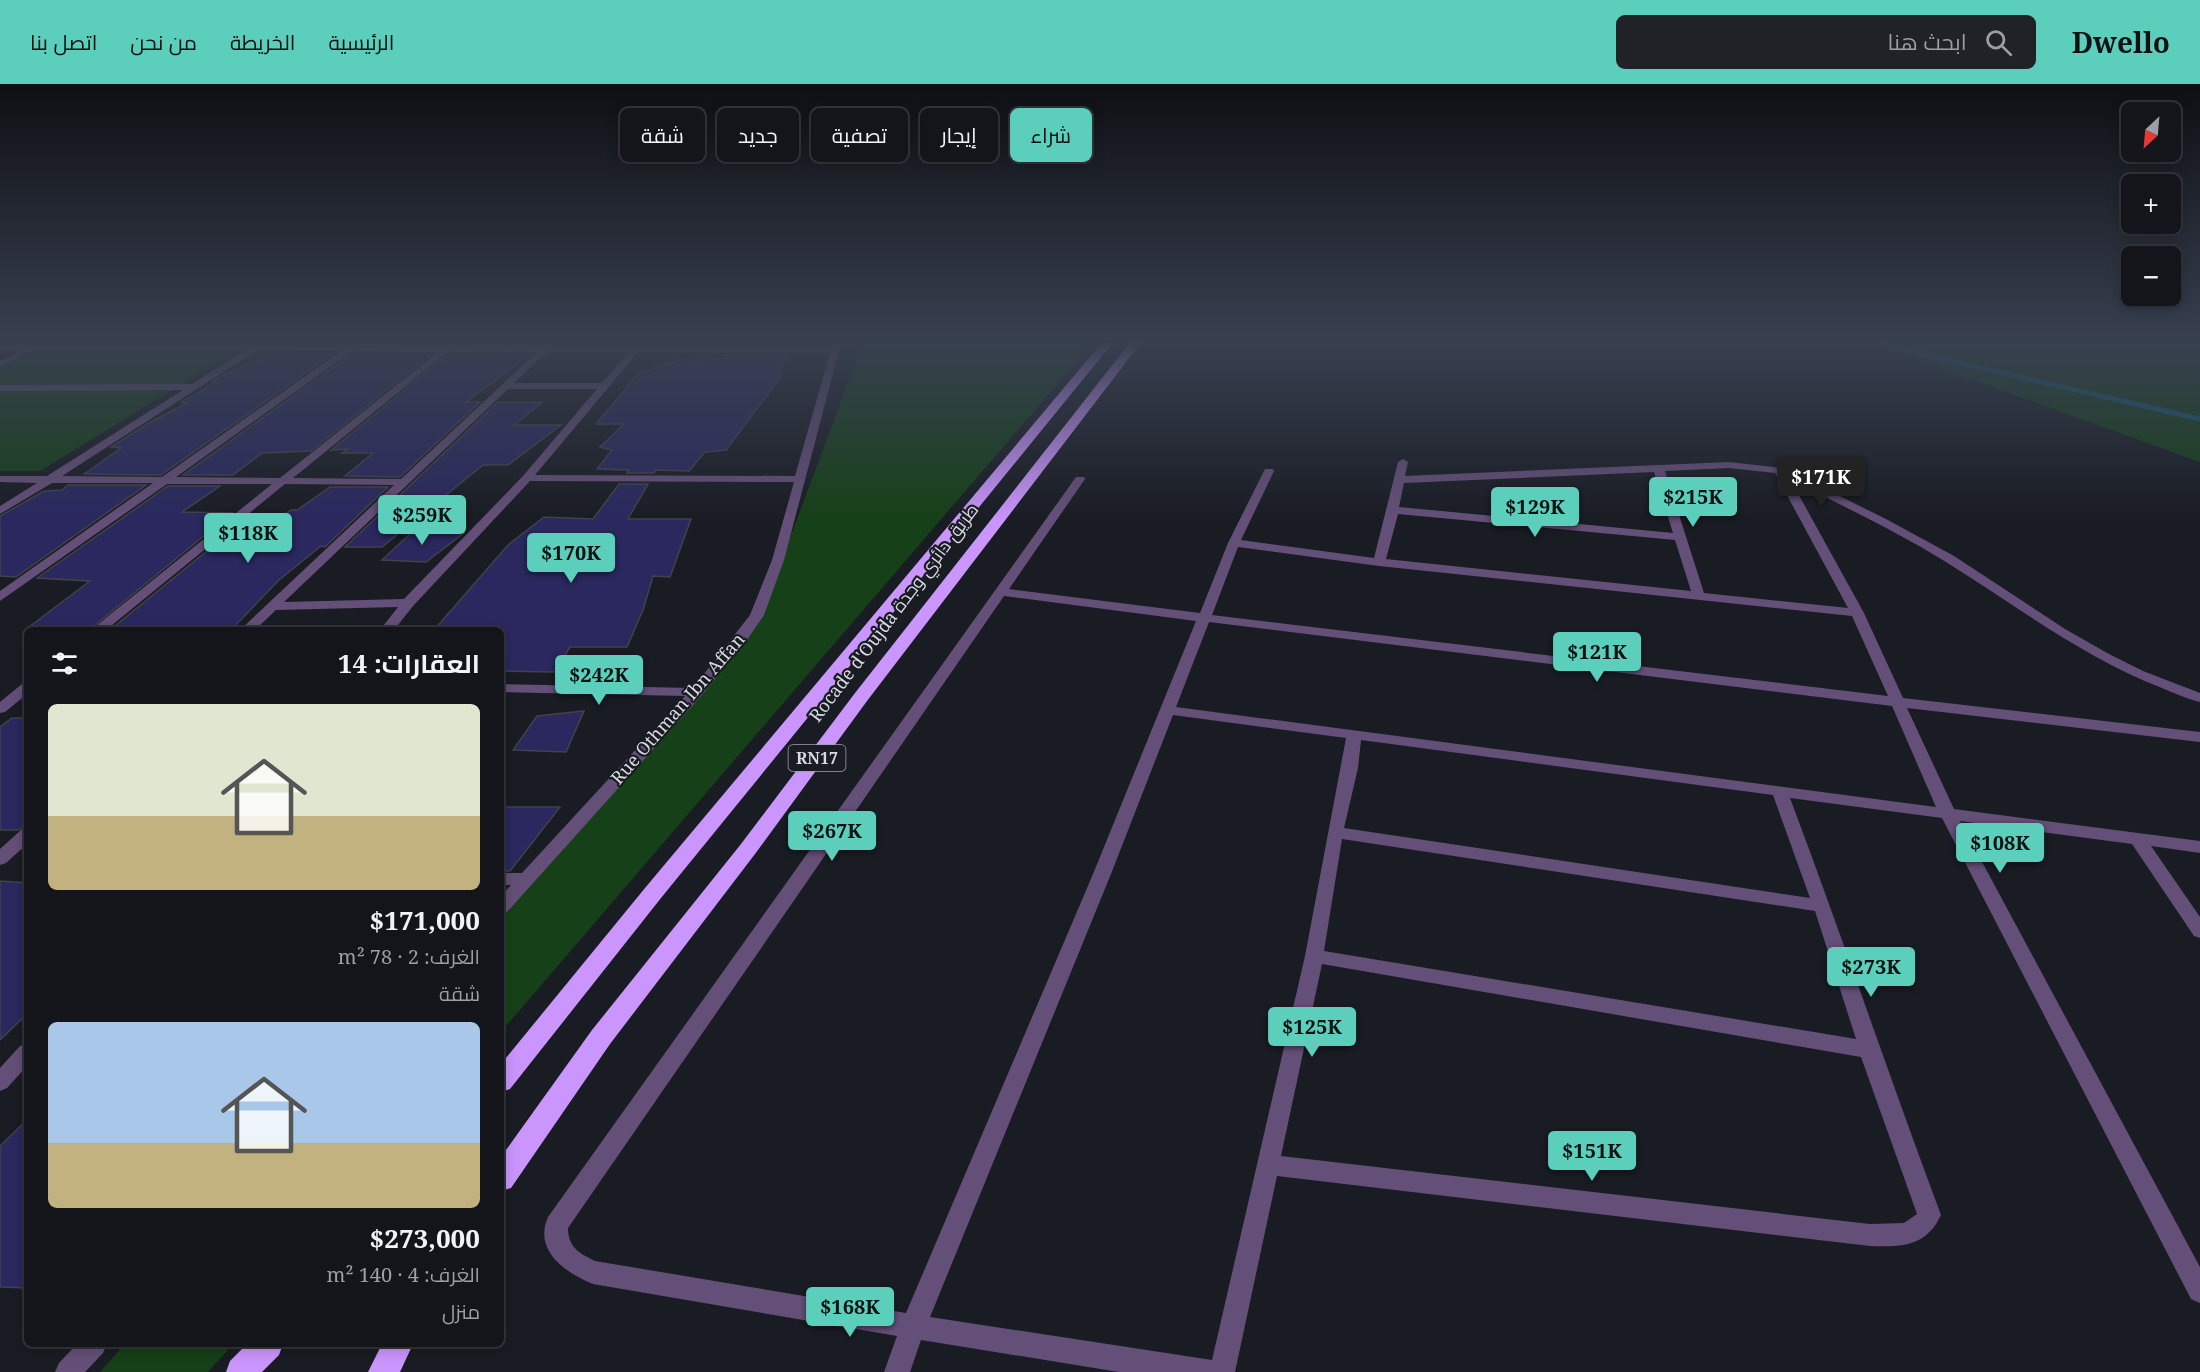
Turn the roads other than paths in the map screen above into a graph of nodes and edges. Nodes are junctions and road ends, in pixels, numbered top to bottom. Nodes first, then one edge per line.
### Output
1 (172, 400) edge
2 (279, 400) edge
3 (383, 400) edge
4 (490, 400) edge
5 (593, 400) edge
6 (821, 400) edge
7 (1060, 400) edge
8 (1091, 400) edge
9 (1403, 462) dead end
10 (1659, 469) junction
11 (1779, 470) junction
12 (1269, 471) dead end
13 (0, 478) edge
14 (52, 478) junction
15 (526, 478) junction
16 (799, 479) junction
17 (1080, 479) dead end
18 (168, 480) junction
19 (1400, 480) junction
20 (284, 481) junction
21 (403, 482) junction
22 (1393, 510) junction
23 (0, 511) edge
24 (1680, 537) junction
25 (1234, 543) junction
26 (1379, 562) junction
27 (999, 592) junction
28 (1699, 596) junction
29 (0, 597) edge
30 (408, 603) junction
31 (271, 606) junction
32 (1857, 613) junction
33 (1203, 619) junction
34 (102, 627) edge
35 (250, 627) edge
36 (389, 627) edge
37 (504, 688) edge
38 (24, 690) edge
39 (24, 691) edge
40 (0, 692) edge
41 (697, 692) junction
42 (2200, 698) edge
43 (1899, 702) junction
44 (0, 709) edge
45 (1169, 710) junction
46 (1354, 735) junction
47 (2200, 738) edge
48 (1780, 792) junction
49 (1947, 812) junction
50 (1335, 832) junction
51 (24, 837) edge
52 (2138, 840) junction
53 (2200, 847) edge
54 (0, 859) edge
55 (504, 879) edge
56 (526, 879) junction
57 (504, 904) edge
58 (1822, 906) junction
59 (2200, 931) edge
60 (1314, 956) junction
61 (1869, 1050) junction
62 (24, 1055) edge
63 (504, 1078) edge
64 (0, 1082) edge
65 (1269, 1165) junction
66 (504, 1175) edge
67 (2200, 1291) edge
68 (913, 1327) junction
69 (91, 1347) edge
70 (265, 1347) edge
71 (396, 1347) edge
72 (68, 1372) edge
73 (241, 1372) edge
74 (383, 1372) edge
75 (897, 1372) edge
76 (1210, 1372) edge
77 (1222, 1372) edge

1 - 14 street
2 - 18 street
3 - 20 street
4 - 21 street
5 - 15 street
6 - 16 street, Rue Othman Ibn Affan
7 - 63 highway, Rocade d'Oujda طريق دائري وجدة / RN17
8 - 66 highway, Rocade d'Oujda طريق دائري وجدة / RN17
9 - 19 street
10 - 11 street
10 - 19 street
10 - 24 street
11 - 32 street
11 - 42 street
12 - 25 street
13 - 14 street
14 - 18 street
14 - 23 street
15 - 16 street
15 - 30 street
16 - 41 street, Rue Othman Ibn Affan
17 - 27 street
18 - 20 street
18 - 29 street
19 - 22 street
20 - 21 street
20 - 34 street
21 - 31 street
22 - 24 street
22 - 26 street
24 - 28 street
25 - 26 street
25 - 33 street
26 - 28 street
27 - 33 street
27 - 68 street
28 - 32 street
30 - 31 street
30 - 36 street
31 - 35 street
32 - 43 street
33 - 43 street
33 - 45 street
37 - 41 street
38 - 40 street
39 - 44 street
41 - 56 street, Rue Othman Ibn Affan
43 - 47 street
43 - 49 street
45 - 46 street
45 - 68 street
46 - 48 street
46 - 50 street
48 - 49 street
48 - 58 street
49 - 52 street
49 - 67 street
50 - 58 street
50 - 60 street
51 - 54 street
52 - 53 street
52 - 59 street
55 - 56 street
56 - 57 street, Rue Othman Ibn Affan
58 - 61 street
60 - 61 street
60 - 65 street
61 - 65 street
62 - 64 street
65 - 77 street
68 - 75 street
68 - 76 street
69 - 72 street
70 - 73 highway
71 - 74 highway

